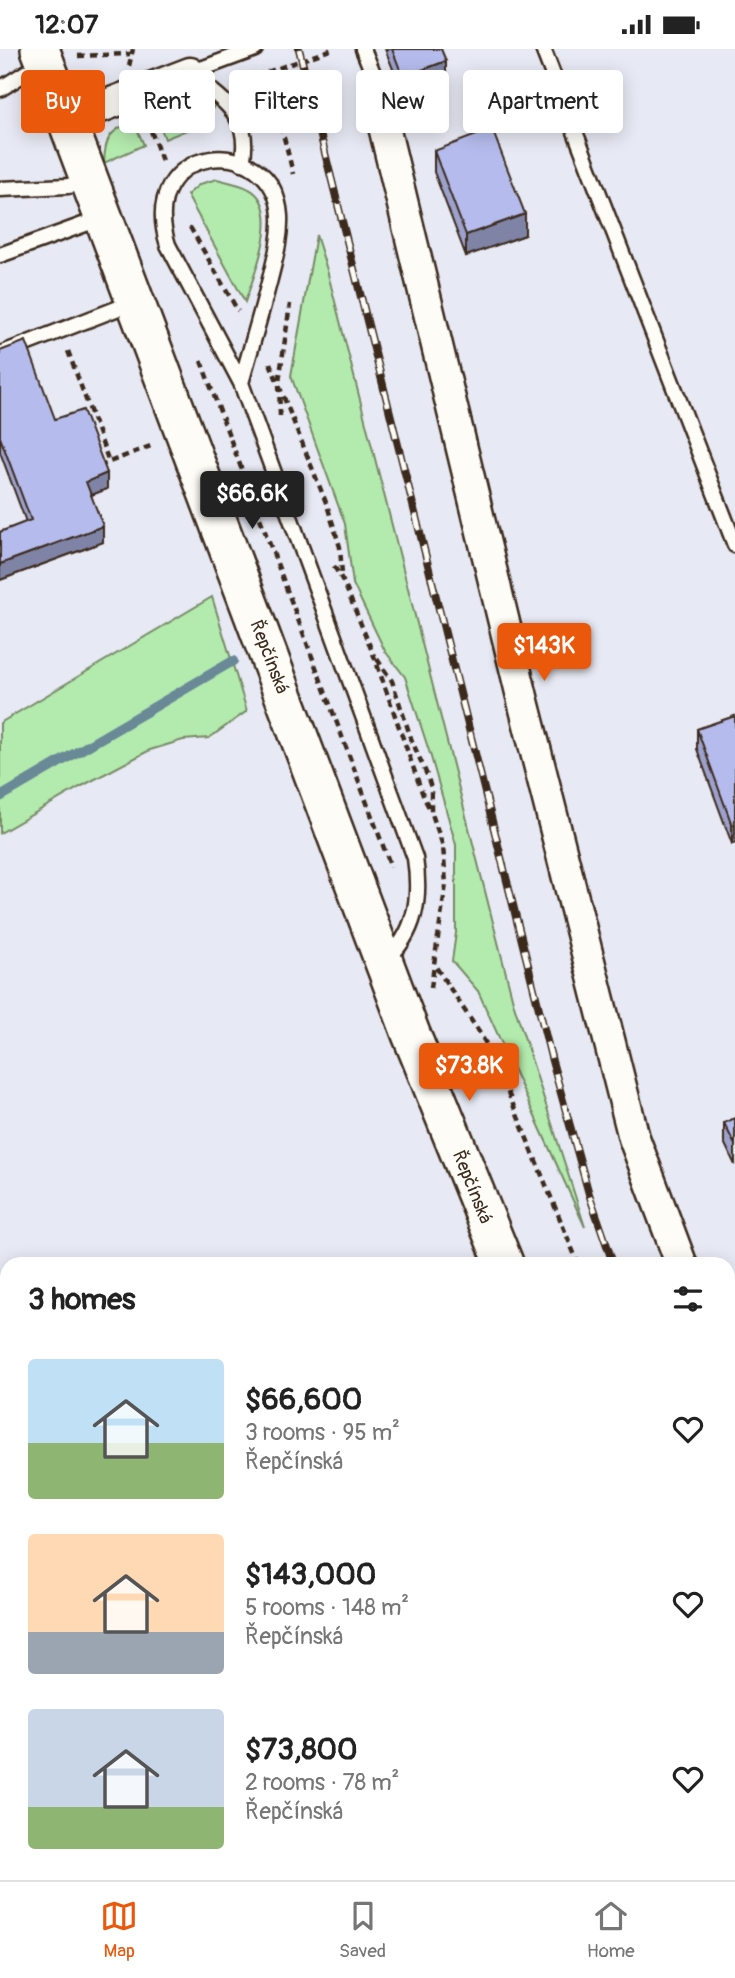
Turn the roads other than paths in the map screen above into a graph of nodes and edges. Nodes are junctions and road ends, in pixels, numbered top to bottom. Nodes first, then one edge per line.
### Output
1 (255, 49) edge
2 (363, 49) edge
3 (543, 49) edge
4 (42, 55) edge
5 (198, 70) edge
6 (372, 70) edge
7 (0, 89) edge
8 (215, 94) edge
9 (72, 133) edge
10 (386, 133) edge
11 (242, 163) junction
12 (90, 182) junction
13 (0, 189) edge
14 (103, 218) junction
15 (0, 255) edge
16 (135, 302) junction
17 (0, 354) edge
18 (241, 383) junction
19 (735, 545) edge
20 (384, 962) junction
21 (502, 1257) edge
22 (679, 1257) edge

1 - 5 lane
2 - 6 lane
3 - 19 lane
4 - 7 lane
8 - 11 lane
9 - 12 street, Řepčínská
10 - 22 street
11 - 18 lane
11 - 18 lane
12 - 13 lane
12 - 14 street, Řepčínská
14 - 15 lane
14 - 16 street, Řepčínská
16 - 17 lane
16 - 20 street, Řepčínská
18 - 20 lane
20 - 21 street, Řepčínská

